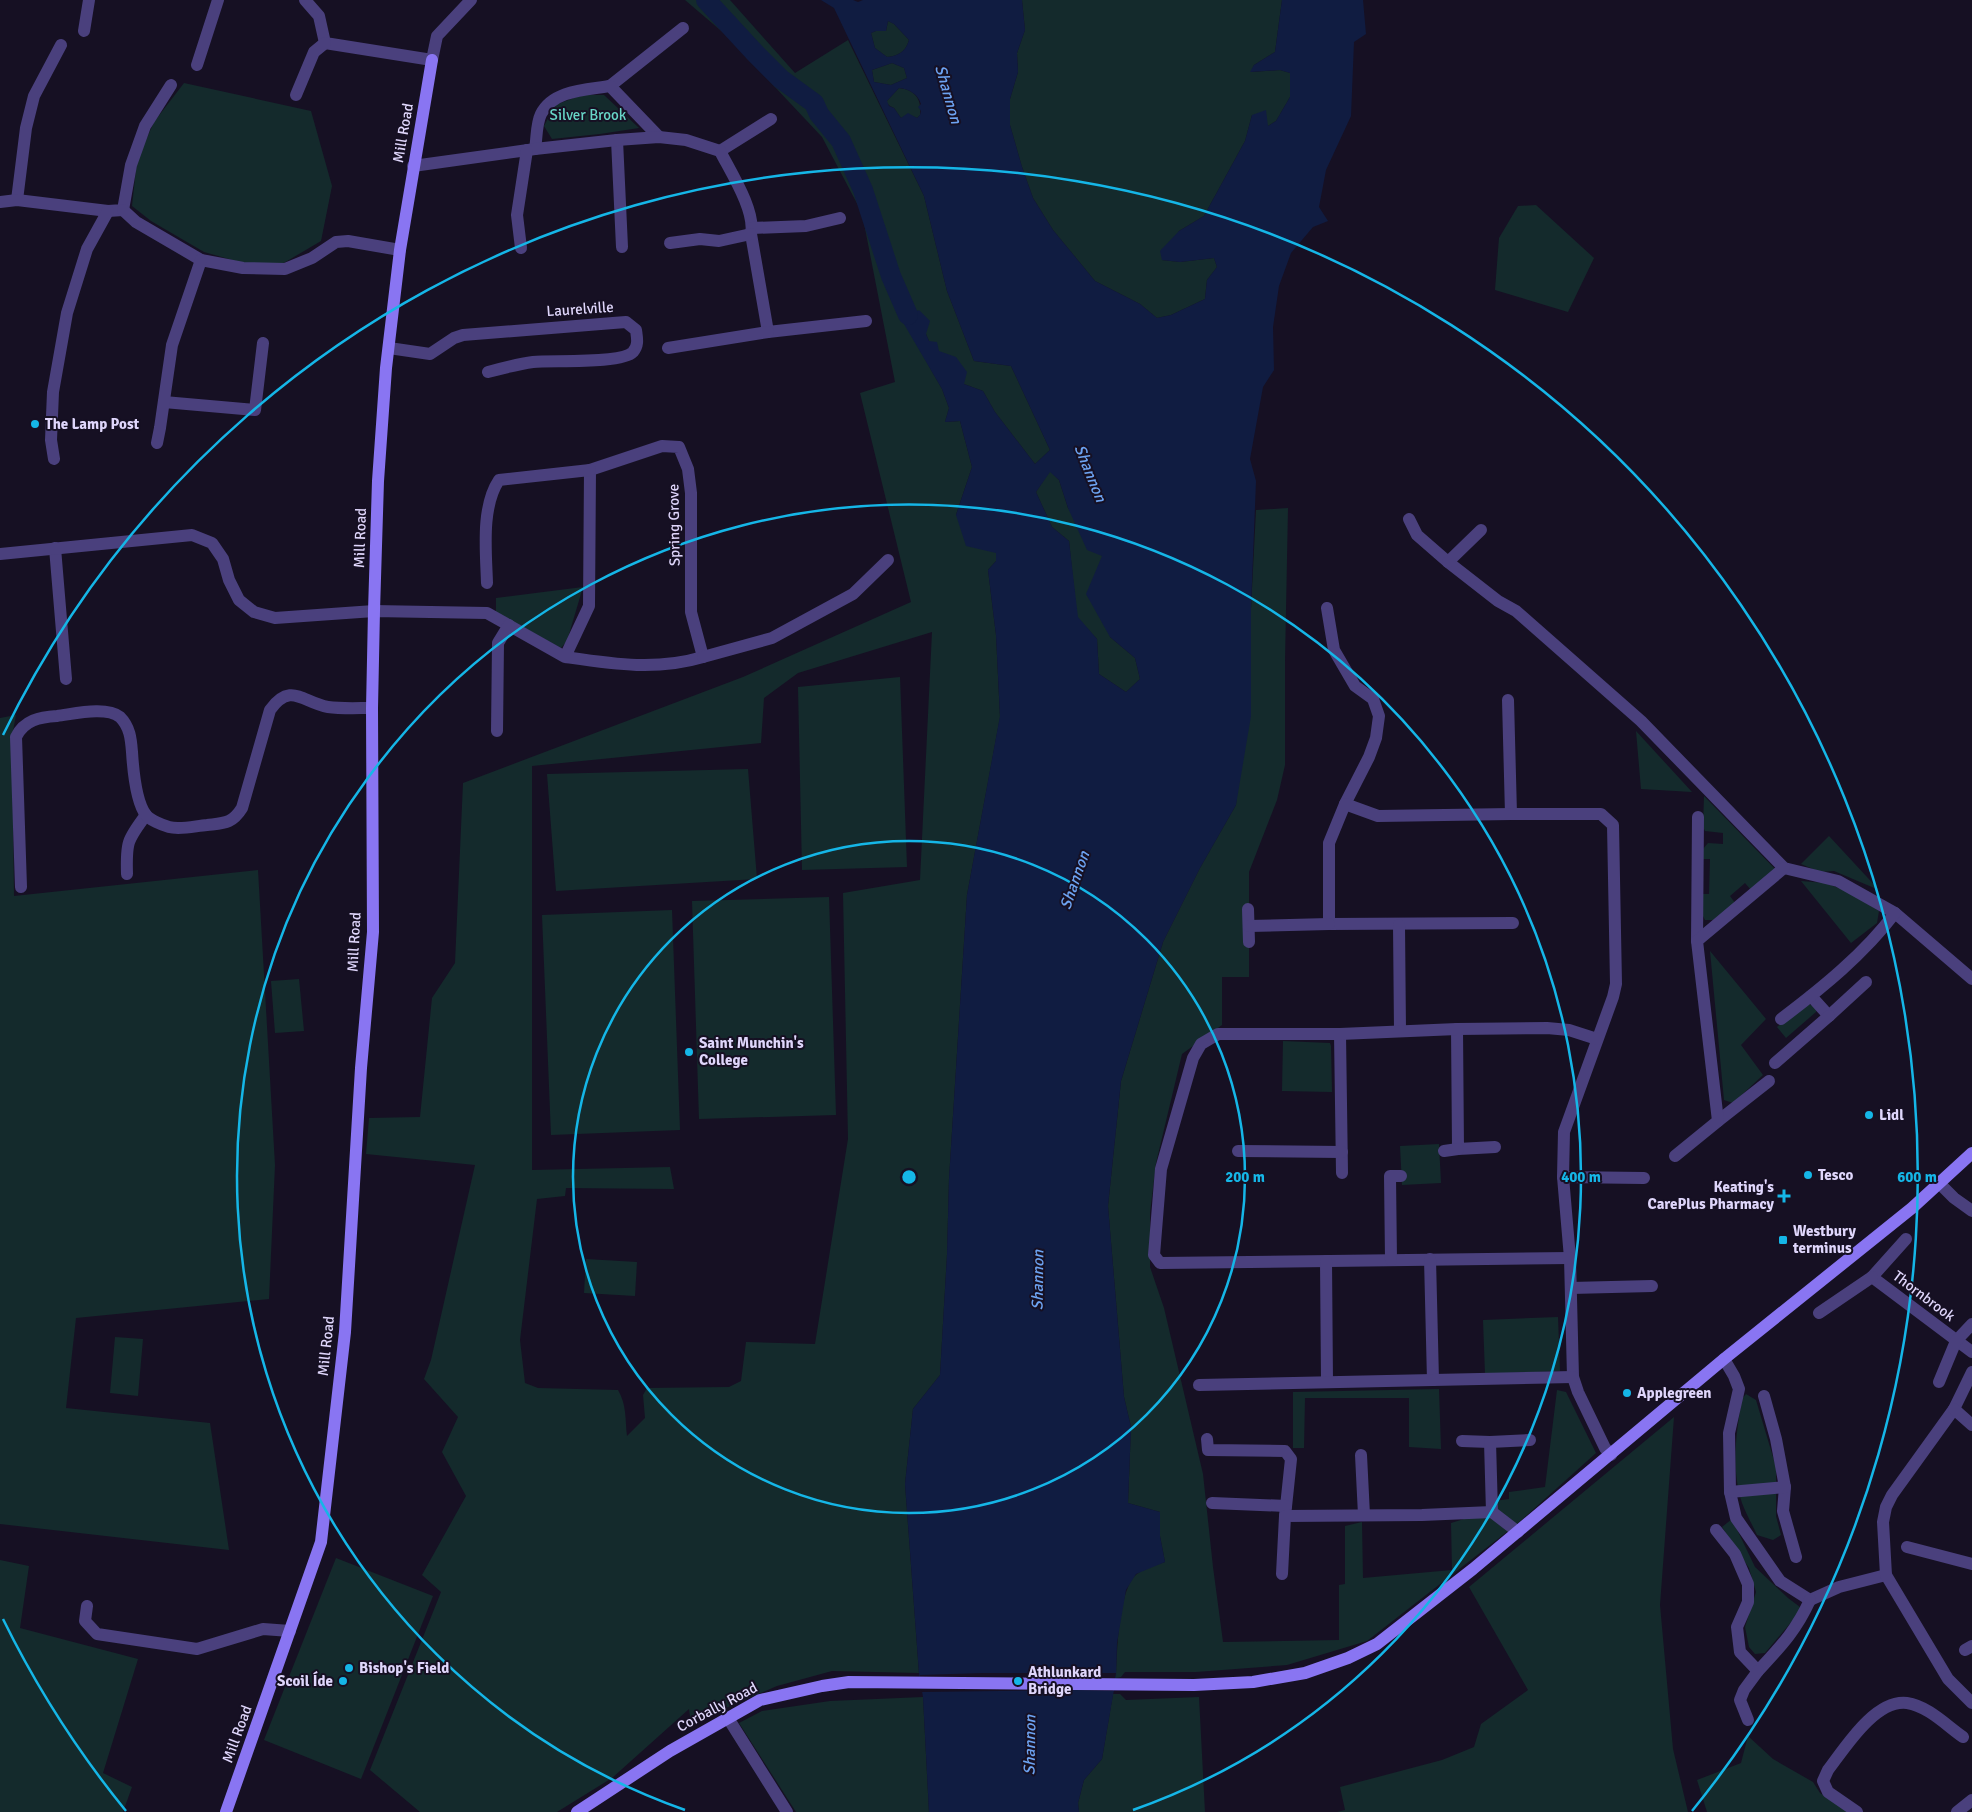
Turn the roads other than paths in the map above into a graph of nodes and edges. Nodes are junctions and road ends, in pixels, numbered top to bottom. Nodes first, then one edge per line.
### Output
1 (89, 0) edge
2 (218, 0) edge
3 (305, 0) edge
4 (471, 0) edge
5 (684, 28) dead end
6 (84, 31) dead end
7 (325, 43) junction
8 (61, 45) dead end
9 (432, 60) junction
10 (197, 65) dead end
11 (171, 85) dead end
12 (610, 86) junction
13 (296, 95) dead end
14 (771, 119) dead end
15 (659, 137) junction
16 (617, 140) junction
17 (531, 149) junction
18 (720, 151) junction
19 (414, 166) junction
20 (17, 200) junction
21 (0, 202) edge
22 (123, 210) junction
23 (108, 211) junction
24 (840, 218) dead end
25 (751, 231) junction
26 (670, 243) dead end
27 (622, 247) dead end
28 (521, 248) dead end
29 (400, 250) junction
30 (201, 260) junction
31 (866, 321) dead end
32 (768, 332) junction
33 (264, 343) dead end
34 (389, 348) junction
35 (668, 348) dead end
36 (488, 372) dead end
37 (164, 402) junction
38 (156, 443) dead end
39 (54, 460) dead end
40 (590, 470) junction
41 (1409, 519) dead end
42 (1481, 530) dead end
43 (55, 548) junction
44 (0, 554) edge
45 (888, 560) dead end
46 (1448, 562) junction
47 (487, 583) dead end
48 (1327, 608) dead end
49 (374, 611) junction
50 (509, 625) junction
51 (565, 657) junction
52 (703, 657) junction
53 (66, 679) dead end
54 (1508, 700) dead end
55 (372, 708) junction
56 (497, 731) dead end
57 (1345, 804) junction
58 (1511, 814) junction
59 (146, 815) junction
60 (1698, 816) dead end
61 (1784, 868) junction
62 (127, 874) dead end
63 (21, 887) dead end
64 (1248, 909) dead end
65 (1895, 913) junction
66 (1513, 923) dead end
67 (1330, 924) junction
68 (1399, 925) junction
69 (1249, 926) junction
70 (1697, 941) junction
71 (1249, 942) dead end
72 (1972, 979) edge
73 (1866, 982) dead end
74 (1811, 996) junction
75 (1829, 1016) junction
76 (1781, 1019) dead end
77 (1457, 1029) junction
78 (1400, 1030) junction
79 (1340, 1034) junction
80 (1597, 1039) junction
81 (1775, 1063) dead end
82 (1769, 1081) dead end
83 (1718, 1120) junction
84 (1495, 1147) dead end
85 (1458, 1149) junction
86 (1444, 1150) dead end
87 (1238, 1151) dead end
88 (1342, 1152) junction
89 (1972, 1153) edge
90 (1675, 1156) dead end
91 (1342, 1173) dead end
92 (1401, 1176) dead end
93 (1563, 1177) junction
94 (1644, 1178) dead end
95 (1940, 1183) junction
96 (1972, 1211) edge
97 (1906, 1239) dead end
98 (1570, 1258) junction
99 (1391, 1260) junction
100 (1430, 1260) junction
101 (1326, 1261) junction
102 (1872, 1277) junction
103 (1652, 1286) dead end
104 (1571, 1288) junction
105 (1818, 1313) dead end
106 (1972, 1324) edge
107 (1956, 1341) junction
108 (1972, 1352) edge
109 (1724, 1359) junction
110 (1972, 1372) edge
111 (1573, 1377) junction
112 (1433, 1380) junction
113 (1328, 1382) junction
114 (1939, 1382) dead end
115 (1199, 1385) dead end
116 (1764, 1396) dead end
117 (1954, 1409) junction
118 (1972, 1425) edge
119 (1530, 1440) dead end
120 (1462, 1442) dead end
121 (1490, 1442) junction
122 (1208, 1449) dead end
123 (1361, 1455) dead end
124 (1611, 1455) junction
125 (1785, 1487) junction
126 (1730, 1492) junction
127 (1212, 1503) dead end
128 (1285, 1511) junction
129 (1492, 1512) junction
130 (1364, 1515) junction
131 (1716, 1530) dead end
132 (1518, 1532) junction
133 (1907, 1547) dead end
134 (1796, 1557) dead end
135 (1972, 1564) edge
136 (1282, 1574) dead end
137 (1886, 1575) junction
138 (1810, 1600) junction
139 (87, 1606) dead end
140 (290, 1631) junction
141 (1758, 1671) junction
142 (1972, 1703) edge
143 (728, 1718) junction
144 (1748, 1720) dead end
145 (1964, 1737) dead end
146 (1972, 1800) edge
147 (226, 1812) edge
148 (578, 1812) edge
149 (787, 1812) edge
150 (1857, 1812) edge
151 (1957, 1812) edge

1 - 6 street
2 - 10 street
3 - 7 street
4 - 9 street
5 - 12 street
7 - 9 street
7 - 13 street
8 - 20 street
9 - 19 street, Mill Road
11 - 22 street
12 - 15 street
12 - 17 street
14 - 18 street
15 - 16 street
15 - 18 street
16 - 17 street
16 - 27 street
17 - 19 street
17 - 28 street
18 - 25 street
19 - 29 street, Mill Road
20 - 21 street
20 - 23 street
22 - 23 street
22 - 30 street
23 - 39 street
24 - 25 street
25 - 26 street
25 - 32 street
29 - 30 street
29 - 34 street, Mill Road
30 - 37 street
31 - 32 street
32 - 35 street
33 - 37 street
34 - 36 street, Laurelville
34 - 49 street, Mill Road
37 - 38 street
40 - 47 street
40 - 51 street
40 - 52 street, Spring Grove
41 - 46 street
42 - 46 street
43 - 44 street
43 - 49 street
43 - 53 street
45 - 52 street
46 - 61 street
48 - 57 street
49 - 50 street
49 - 55 street, Mill Road
50 - 51 street
50 - 56 street
51 - 52 street
54 - 58 street
55 - 59 street
55 - 140 street, Mill Road
57 - 58 street
57 - 67 street
58 - 80 street
59 - 62 street
59 - 63 street
60 - 70 street
61 - 65 street
61 - 70 street
64 - 69 street
65 - 72 street
65 - 74 street
66 - 68 street
67 - 68 street
67 - 69 street
68 - 78 street
69 - 71 street
70 - 83 street
73 - 75 street
74 - 75 street
74 - 76 street
75 - 81 street
77 - 78 street
77 - 80 street
77 - 85 street
78 - 79 street
79 - 88 street
79 - 101 street
80 - 93 street
82 - 83 street
83 - 90 street
84 - 85 street
85 - 86 street
87 - 88 street
88 - 91 street
89 - 95 street
92 - 99 street
93 - 94 street
93 - 98 street
95 - 96 street
95 - 109 street
97 - 102 street, Thornbrook
98 - 100 street
98 - 104 street
99 - 100 street
99 - 101 street
100 - 112 street
101 - 113 street
102 - 105 street, Thornbrook
102 - 107 street, Thornbrook
103 - 104 street
104 - 111 street
106 - 107 street, Thornbrook
107 - 108 street, Thornbrook
107 - 114 street, Thornbrook
109 - 124 street
109 - 126 street
110 - 117 street
111 - 112 street
111 - 124 street
112 - 113 street
113 - 115 street
116 - 125 street
117 - 118 street
117 - 137 street
119 - 121 street
120 - 121 street
121 - 129 street
122 - 128 street
123 - 130 street
124 - 132 street
125 - 126 street
125 - 134 street
126 - 138 street
127 - 128 street
128 - 130 street
128 - 136 street
129 - 130 street
129 - 132 street
131 - 141 street
132 - 143 street, Corbally Road
133 - 135 street
137 - 138 street
137 - 142 street
138 - 141 street
139 - 140 street
140 - 147 street, Mill Road
141 - 144 street
143 - 148 street, Corbally Road
143 - 149 street
145 - 150 street
146 - 151 street

